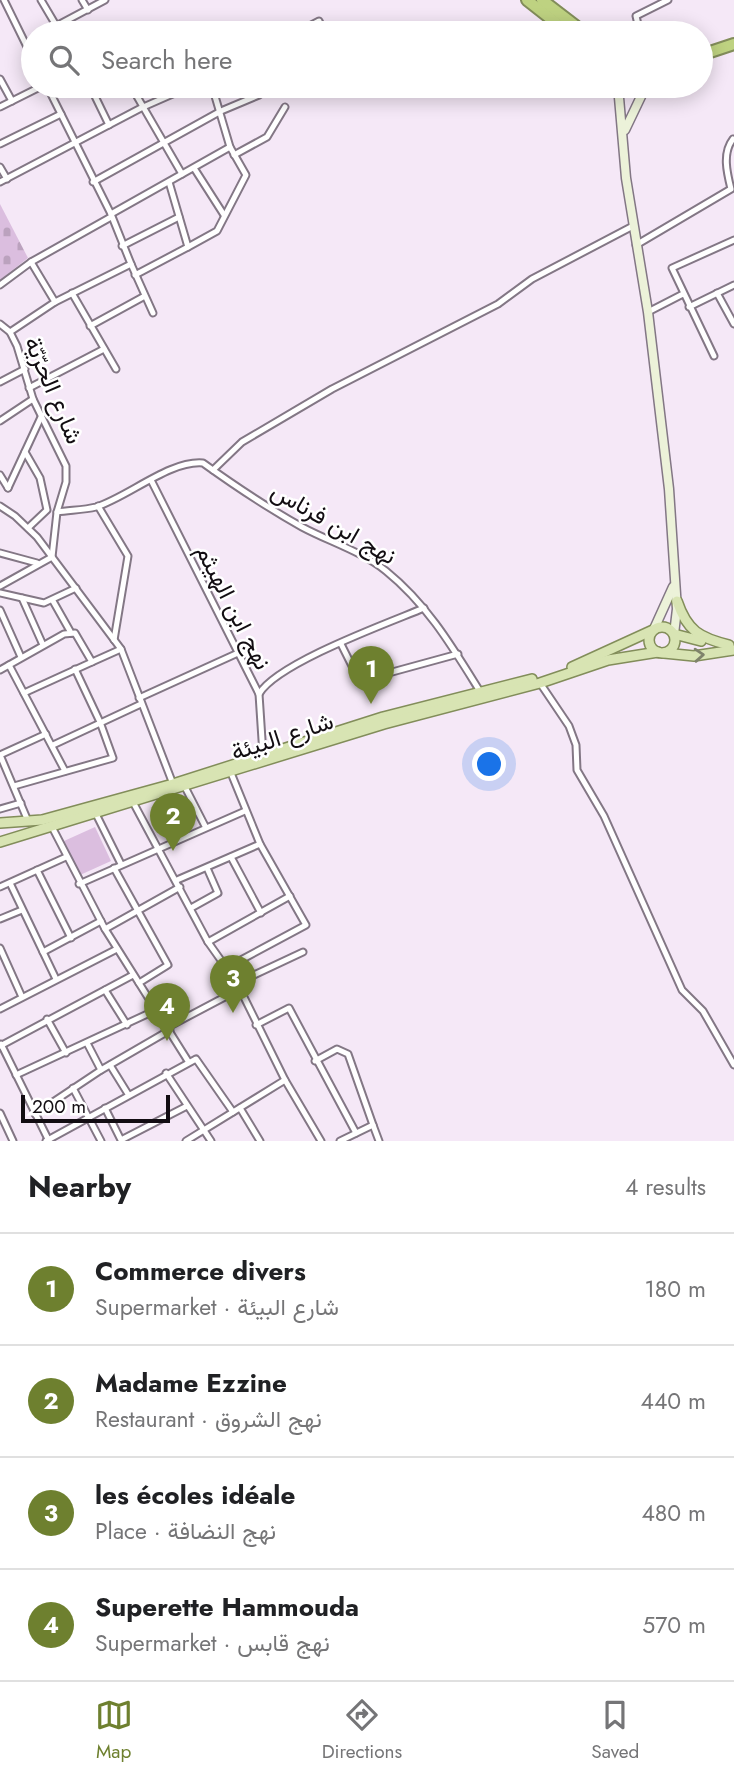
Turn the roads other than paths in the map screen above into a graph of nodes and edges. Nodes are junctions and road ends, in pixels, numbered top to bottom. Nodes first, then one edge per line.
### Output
1 (4, 0) edge
2 (41, 0) edge
3 (82, 0) edge
4 (106, 0) edge
5 (527, 0) edge
6 (542, 0) edge
7 (668, 0) edge
8 (88, 10) junction
9 (8, 12) junction
10 (0, 16) edge
11 (53, 21) edge
12 (68, 21) edge
13 (554, 21) edge
14 (569, 21) edge
15 (637, 21) edge
16 (21, 35) edge
17 (734, 44) edge
18 (713, 51) edge
19 (0, 79) edge
20 (21, 97) edge
21 (52, 98) edge
22 (96, 98) edge
23 (136, 98) edge
24 (164, 98) edge
25 (216, 98) edge
26 (252, 98) edge
27 (621, 98) edge
28 (639, 98) edge
29 (12, 101) junction
30 (0, 107) edge
31 (285, 107) dead end
32 (141, 108) junction
33 (220, 111) junction
34 (61, 114) junction
35 (109, 125) junction
36 (623, 136) junction
37 (733, 139) edge
38 (163, 143) junction
39 (0, 144) edge
40 (74, 144) junction
41 (230, 147) junction
42 (234, 155) junction
43 (0, 167) edge
44 (194, 168) junction
45 (182, 174) junction
46 (7, 178) junction
47 (0, 182) edge
48 (93, 182) junction
49 (169, 182) junction
50 (731, 189) junction
51 (734, 198) edge
52 (224, 215) junction
53 (111, 216) junction
54 (179, 217) junction
55 (633, 226) junction
56 (734, 240) edge
57 (636, 245) junction
58 (122, 246) junction
59 (188, 247) junction
60 (31, 262) junction
61 (131, 264) junction
62 (135, 275) junction
63 (0, 285) edge
64 (734, 285) edge
65 (72, 293) junction
66 (717, 293) junction
67 (683, 295) junction
68 (143, 297) junction
69 (55, 302) junction
70 (689, 307) junction
71 (648, 312) junction
72 (153, 313) dead end
73 (0, 324) edge
74 (734, 324) edge
75 (90, 326) junction
76 (10, 332) junction
77 (104, 349) junction
78 (714, 356) dead end
79 (25, 369) junction
80 (116, 369) dead end
81 (0, 382) edge
82 (29, 388) junction
83 (33, 399) junction
84 (42, 415) junction
85 (0, 421) edge
86 (24, 452) junction
87 (213, 470) junction
88 (0, 475) edge
89 (151, 480) junction
90 (5, 486) edge
91 (98, 506) junction
92 (1, 508) edge
93 (57, 512) junction
94 (28, 528) junction
95 (0, 552) edge
96 (52, 557) junction
97 (37, 563) junction
98 (674, 584) junction
99 (0, 586) edge
100 (76, 588) junction
101 (0, 593) edge
102 (22, 598) junction
103 (53, 601) junction
104 (677, 601) junction
105 (424, 608) junction
106 (0, 610) edge
107 (9, 630) junction
108 (654, 630) junction
109 (70, 631) junction
110 (674, 634) junction
111 (0, 635) edge
112 (114, 641) junction
113 (341, 644) junction
114 (43, 645) junction
115 (732, 647) edge
116 (121, 649) junction
117 (237, 653) junction
118 (661, 653) junction
119 (458, 654) junction
120 (21, 657) junction
121 (92, 662) junction
122 (9, 665) junction
123 (75, 669) junction
124 (0, 670) edge
125 (540, 683) junction
126 (24, 693) junction
127 (260, 694) junction
128 (482, 695) junction
129 (140, 701) junction
130 (100, 722) junction
131 (46, 734) junction
132 (53, 745) junction
133 (263, 755) junction
134 (65, 771) junction
135 (230, 773) junction
136 (14, 786) junction
137 (178, 787) junction
138 (133, 802) junction
139 (21, 803) junction
140 (0, 809) edge
141 (245, 811) junction
142 (95, 812) junction
143 (29, 822) junction
144 (0, 823) edge
145 (51, 825) junction
146 (205, 826) junction
147 (0, 829) edge
148 (0, 842) edge
149 (260, 844) junction
150 (157, 848) junction
151 (66, 857) junction
152 (231, 857) junction
153 (121, 864) junction
154 (114, 868) junction
155 (207, 868) junction
156 (37, 870) junction
157 (177, 880) junction
158 (10, 883) junction
159 (79, 884) junction
160 (0, 887) edge
161 (180, 887) junction
162 (289, 896) junction
163 (191, 908) junction
164 (22, 910) junction
165 (139, 910) junction
166 (261, 913) junction
167 (0, 919) edge
168 (101, 921) junction
169 (105, 929) junction
170 (71, 938) junction
171 (208, 942) junction
172 (0, 948) edge
173 (117, 949) junction
174 (43, 952) junction
175 (303, 952) dead end
176 (226, 968) junction
177 (133, 975) junction
178 (56, 979) junction
179 (139, 983) junction
180 (238, 986) junction
181 (105, 990) junction
182 (22, 997) junction
183 (0, 1009) edge
184 (156, 1010) junction
185 (47, 1019) junction
186 (127, 1025) junction
187 (256, 1025) junction
188 (169, 1029) junction
189 (87, 1043) junction
190 (1, 1044) edge
191 (66, 1053) junction
192 (188, 1061) junction
193 (315, 1061) junction
194 (110, 1065) junction
195 (734, 1065) edge
196 (101, 1070) junction
197 (166, 1073) junction
198 (16, 1075) junction
199 (285, 1080) junction
200 (73, 1088) junction
201 (128, 1094) junction
202 (187, 1106) junction
203 (105, 1108) junction
204 (240, 1108) junction
205 (233, 1112) junction
206 (0, 1113) edge
207 (35, 1114) junction
208 (88, 1117) junction
209 (373, 1125) junction
210 (203, 1130) junction
211 (356, 1133) junction
212 (48, 1140) edge
213 (119, 1140) edge
214 (13, 1141) edge
215 (101, 1141) edge
216 (186, 1141) edge
217 (211, 1141) edge
218 (260, 1141) edge
219 (320, 1141) edge
220 (340, 1141) edge
221 (379, 1141) edge

1 - 9 street
2 - 11 street
3 - 8 street
4 - 8 street
5 - 13 highway
6 - 14 highway
7 - 15 street
8 - 12 street
9 - 10 street
9 - 16 street
17 - 18 highway
19 - 29 street
20 - 29 street
21 - 34 street
22 - 35 street
23 - 32 street
24 - 32 street
25 - 33 street
26 - 33 street
27 - 36 main road
28 - 36 main road
29 - 30 street
31 - 42 street
32 - 35 street
32 - 38 street
33 - 38 street
33 - 41 street
34 - 39 street
34 - 40 street
35 - 40 street
36 - 55 main road
37 - 50 street
38 - 45 street
38 - 48 street
40 - 46 street
40 - 48 street
41 - 42 street
41 - 44 street
42 - 52 street
43 - 46 street
44 - 45 street
44 - 52 street
45 - 49 street
46 - 47 street
48 - 53 street
49 - 53 street
49 - 54 street
50 - 51 street
50 - 57 street
52 - 59 street
53 - 58 street
53 - 60 street
54 - 58 street
54 - 59 street
55 - 57 main road
55 - 87 street
56 - 67 street
57 - 71 main road
58 - 61 street
59 - 62 street
60 - 63 street
60 - 69 street
61 - 62 street
61 - 65 street
62 - 68 street
64 - 66 street
65 - 69 street
65 - 75 street
66 - 70 street
66 - 74 street
67 - 70 street
67 - 71 street
68 - 72 street
68 - 75 street
69 - 76 street
70 - 78 street
71 - 98 main road
73 - 76 street, شارع الحرّيّة
75 - 77 street
76 - 79 street, شارع الحرّيّة
77 - 80 street
77 - 82 street
79 - 81 street
79 - 82 street, شارع الحرّيّة
82 - 83 street, شارع الحرّيّة
83 - 84 street, شارع الحرّيّة
83 - 85 street
84 - 86 street
84 - 93 street, شارع الحرّيّة
86 - 90 street
86 - 94 street
87 - 89 street, نهج ابن فرناس
87 - 105 street, نهج ابن فرناس
88 - 90 street
89 - 91 street
89 - 117 street, نهج ابن الهيثم
91 - 93 street
91 - 112 street
92 - 94 street
93 - 96 street, شارع الحرّيّة
94 - 96 street
95 - 97 street
96 - 97 street
96 - 100 street
97 - 99 street
98 - 104 main road
98 - 108 main road
100 - 103 street
100 - 112 street
101 - 102 street
102 - 103 street
102 - 114 street
103 - 109 street
104 - 110 main road
104 - 115 main road
105 - 113 street
105 - 119 street, نهج ابن فرناس
106 - 107 street
107 - 111 street
107 - 120 street
108 - 110 main road
108 - 118 main road
108 - 128 main road, شارع البيئة
109 - 114 street
109 - 121 street
110 - 115 main road
110 - 118 main road
112 - 116 street
113 - 119 street
113 - 127 street
114 - 120 street
118 -> 115 main road, شارع البيئة
116 - 121 street
116 - 129 street
117 - 127 street, نهج ابن الهيثم
117 - 129 street
118 - 125 main road, شارع البيئة
119 - 128 street, نهج ابن فرناس
120 - 122 street
121 - 123 street
122 - 124 street
122 - 126 street
123 - 126 street
123 - 130 street
125 - 128 main road, شارع البيئة
125 - 195 street
126 - 131 street
127 - 133 street, نهج ابن الهيثم
128 - 133 main road, شارع البيئة
128 - 135 main road, شارع البيئة
129 - 130 street
129 - 137 street
130 - 132 street
130 - 134 street
131 - 132 street
131 - 136 street
132 - 134 street
133 - 137 main road, شارع البيئة
134 - 136 street
135 - 137 main road, شارع البيئة
135 - 141 street
136 - 139 street
137 - 138 main road, شارع البيئة
137 - 143 main road, شارع البيئة
137 - 146 street
138 - 142 main road, شارع البيئة
138 - 150 street
139 - 140 street
139 - 143 street
141 - 146 street
141 - 149 street
142 - 145 main road, شارع البيئة
142 - 153 street
143 - 144 main road, شارع البيئة
145 - 148 main road, شارع البيئة
145 - 151 street
146 - 150 street
147 - 148 main road
149 - 152 street
149 - 162 street
150 - 153 street
150 - 157 street
151 - 156 street
151 - 159 street
152 - 155 street
152 - 166 street
153 - 154 street
154 - 159 street
154 - 165 street
155 - 157 street
155 - 163 street
156 - 158 street
156 - 170 street
157 - 161 street
158 - 160 street
158 - 164 street
159 - 168 street
161 - 163 street
161 - 165 street
162 - 166 street
162 - 176 street
163 - 171 street
164 - 167 street
164 - 174 street
165 - 169 street
165 - 179 street
166 - 171 street
168 - 169 street
168 - 170 street
169 - 173 street
170 - 174 street
171 - 176 street
172 - 182 street
173 - 177 street
173 - 178 street
174 - 178 street
175 - 180 street
176 - 180 street
177 - 179 street
177 - 181 street
178 - 182 street
179 - 184 street
180 - 187 street
180 - 188 street
181 - 185 street
181 - 186 street
182 - 183 street
184 - 186 street
184 - 188 street
185 - 190 street
185 - 191 street
186 - 189 street
187 - 193 street
187 - 199 street
188 - 192 street
188 - 194 street
189 - 191 street
189 - 196 street
190 - 198 street
191 - 198 street
192 - 197 street
192 - 205 street
193 - 209 street
193 - 211 street
194 - 196 street
194 - 201 street
196 - 200 street
197 - 201 street
197 - 202 street
198 - 207 street
199 - 204 street
199 - 219 street
200 - 207 street
200 - 208 street
201 - 203 street
202 - 210 street
202 - 213 street
203 - 208 street
203 - 213 street
204 - 205 street
204 - 218 street
205 - 210 street
206 - 214 street
207 - 212 street
208 - 212 street
208 - 215 street
209 - 211 street
209 - 221 street
210 - 216 street
210 - 217 street
211 - 220 street

